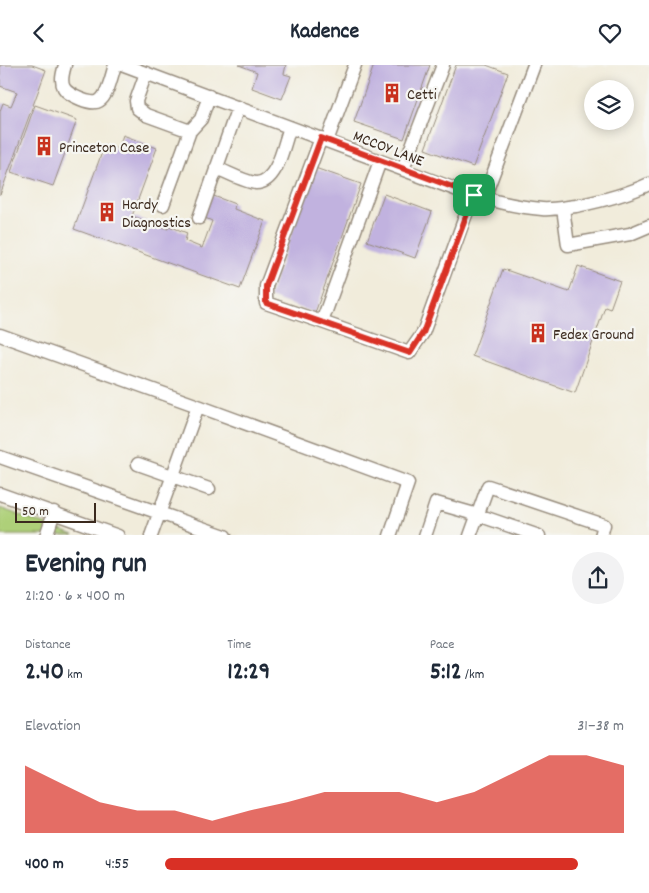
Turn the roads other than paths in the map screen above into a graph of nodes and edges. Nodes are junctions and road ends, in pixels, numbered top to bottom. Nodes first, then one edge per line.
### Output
1 (65, 65) edge
2 (115, 65) edge
3 (355, 65) edge
4 (442, 65) edge
5 (534, 65) edge
6 (130, 66) edge
7 (146, 73) junction
8 (209, 97) junction
9 (238, 107) junction
10 (290, 127) junction
11 (190, 131) junction
12 (324, 139) junction
13 (380, 161) junction
14 (216, 168) junction
15 (403, 169) junction
16 (649, 184) edge
17 (479, 197) junction
18 (163, 205) dead end
19 (563, 208) junction
20 (199, 218) dead end
21 (649, 225) edge
22 (322, 322) junction
23 (0, 335) edge
24 (198, 406) junction
25 (0, 457) edge
26 (138, 464) dead end
27 (172, 476) junction
28 (208, 489) dead end
29 (0, 493) edge
30 (54, 512) junction
31 (159, 512) junction
32 (478, 515) junction
33 (512, 531) edge
34 (46, 535) edge
35 (118, 535) edge
36 (151, 535) edge
37 (225, 535) edge
38 (390, 535) edge
39 (425, 535) edge
40 (470, 535) edge
41 (539, 535) edge
42 (601, 535) edge

1 - 2 street
3 - 12 street
4 - 15 street
5 - 17 street
6 - 7 street, MCCOY LANE
7 - 8 street, MCCOY LANE
7 - 11 street
8 - 9 street, MCCOY LANE
8 - 11 street
9 - 10 street, MCCOY LANE
9 - 14 street
10 - 12 street, MCCOY LANE
10 - 14 street
11 - 18 street
12 - 13 street, MCCOY LANE
12 - 22 street
13 - 15 street, MCCOY LANE
13 - 22 street
14 - 20 street
15 - 17 street, MCCOY LANE
16 - 19 street, MCCOY LANE
17 - 19 street, MCCOY LANE
17 - 22 street
19 - 21 street
23 - 24 street
24 - 27 street
24 - 38 street
25 - 31 street
26 - 27 street
27 - 28 street
27 - 31 street
29 - 30 street
30 - 34 street
30 - 35 street
31 - 36 street
31 - 37 street
32 - 33 street
32 - 39 street
32 - 40 street
32 - 42 street
33 - 41 street

